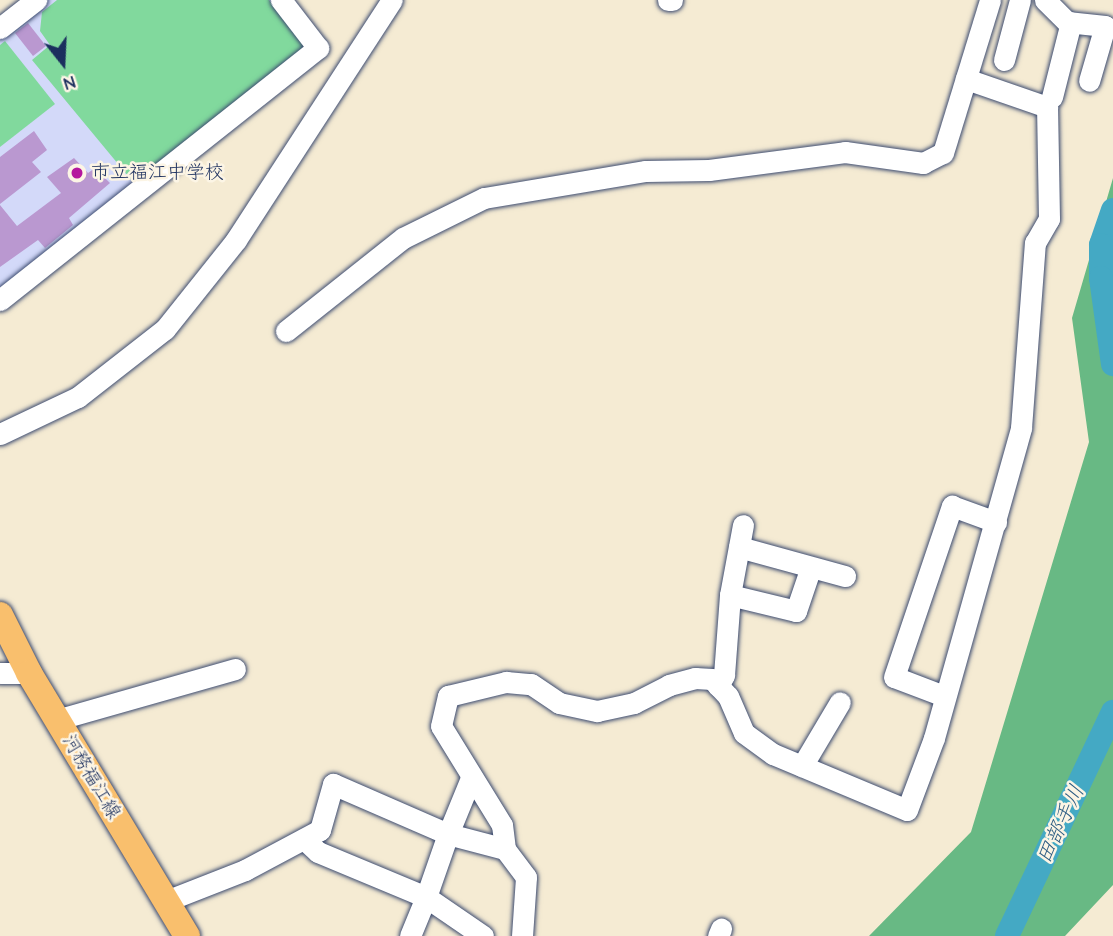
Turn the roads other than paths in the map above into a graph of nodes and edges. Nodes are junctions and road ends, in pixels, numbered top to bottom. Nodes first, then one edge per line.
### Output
1 (36, 0) edge
2 (281, 0) edge
3 (392, 0) edge
4 (990, 0) edge
5 (1020, 0) edge
6 (1045, 0) edge
7 (1071, 22) junction
8 (0, 29) edge
9 (1004, 60) dead end
10 (966, 79) junction
11 (1089, 81) dead end
12 (1052, 97) dead end
13 (0, 300) edge
14 (286, 331) dead end
15 (0, 434) edge
16 (996, 522) junction
17 (743, 525) dead end
18 (739, 547) junction
19 (811, 567) junction
20 (845, 576) dead end
21 (730, 595) junction
22 (0, 615) edge
23 (234, 669) dead end
24 (0, 673) edge
25 (29, 673) junction
26 (718, 686) junction
27 (944, 696) junction
28 (840, 702) dead end
29 (56, 720) junction
30 (802, 766) junction
31 (471, 778) junction
32 (448, 834) junction
33 (304, 839) junction
34 (505, 849) junction
35 (426, 897) junction
36 (166, 901) junction
37 (187, 936) edge
38 (410, 936) edge
39 (483, 936) edge
40 (522, 936) edge

1 - 8 street
2 - 13 street
3 - 15 street
4 - 10 street
5 - 9 street
6 - 7 street
7 - 11 street
7 - 12 street
10 - 14 street
10 - 16 street
16 - 27 street
16 - 27 street
17 - 18 street
18 - 19 street
18 - 21 street
19 - 20 street
19 - 21 street
21 - 26 street
22 - 25 main road, 河務福江線
23 - 29 street
24 - 25 street
25 - 29 main road, 河務福江線
26 - 30 street
26 - 31 street
27 - 30 street
28 - 30 street
29 - 36 main road, 河務福江線
31 - 32 street
31 - 34 street
32 - 33 street
32 - 34 street
32 - 35 street
33 - 35 street
33 - 36 street
34 - 40 street
35 - 38 street
35 - 39 street
36 - 37 main road, 河務福江線

